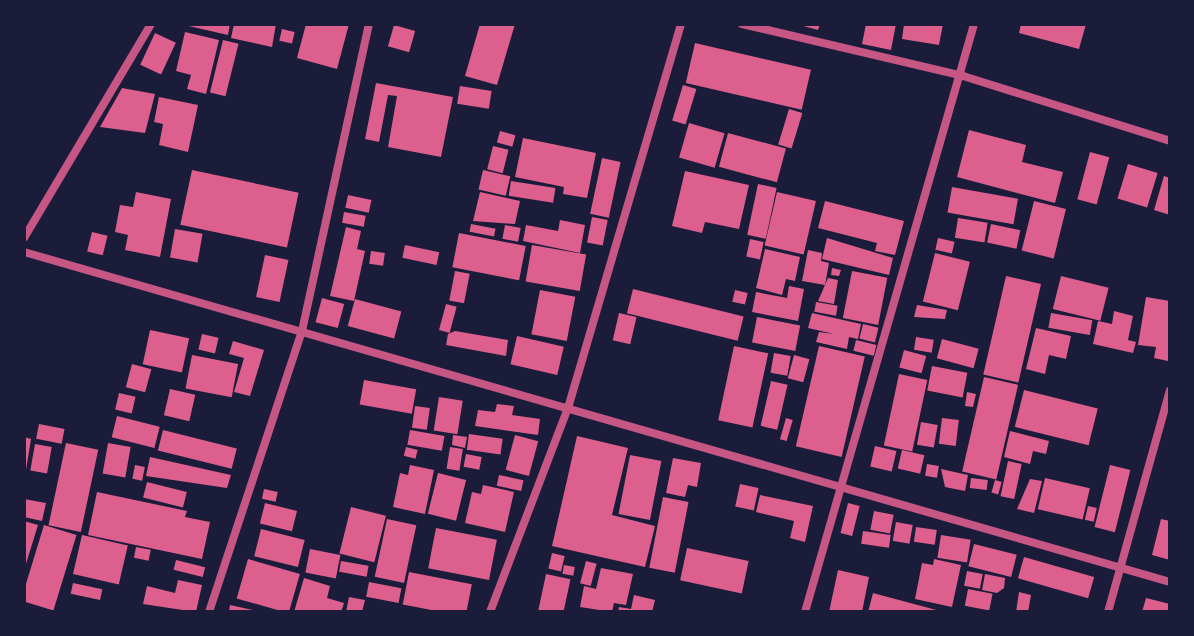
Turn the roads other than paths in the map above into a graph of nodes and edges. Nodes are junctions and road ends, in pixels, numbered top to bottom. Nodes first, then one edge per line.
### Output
1 (151, 24) edge
2 (369, 24) edge
3 (681, 24) edge
4 (742, 24) edge
5 (974, 24) edge
6 (963, 76) junction
7 (1170, 141) edge
8 (24, 238) edge
9 (24, 252) edge
10 (302, 331) junction
11 (1170, 390) edge
12 (568, 408) junction
13 (842, 487) junction
14 (1122, 567) junction
15 (1170, 582) edge
16 (209, 612) edge
17 (490, 612) edge
18 (805, 612) edge
19 (1108, 612) edge

1 - 8 street
2 - 10 street
3 - 12 street
4 - 6 street
5 - 6 street
6 - 7 street
6 - 13 street
9 - 10 street
10 - 12 street
10 - 16 street
11 - 14 street
12 - 13 street
12 - 17 street
13 - 14 street
13 - 18 street
14 - 15 street
14 - 19 street

